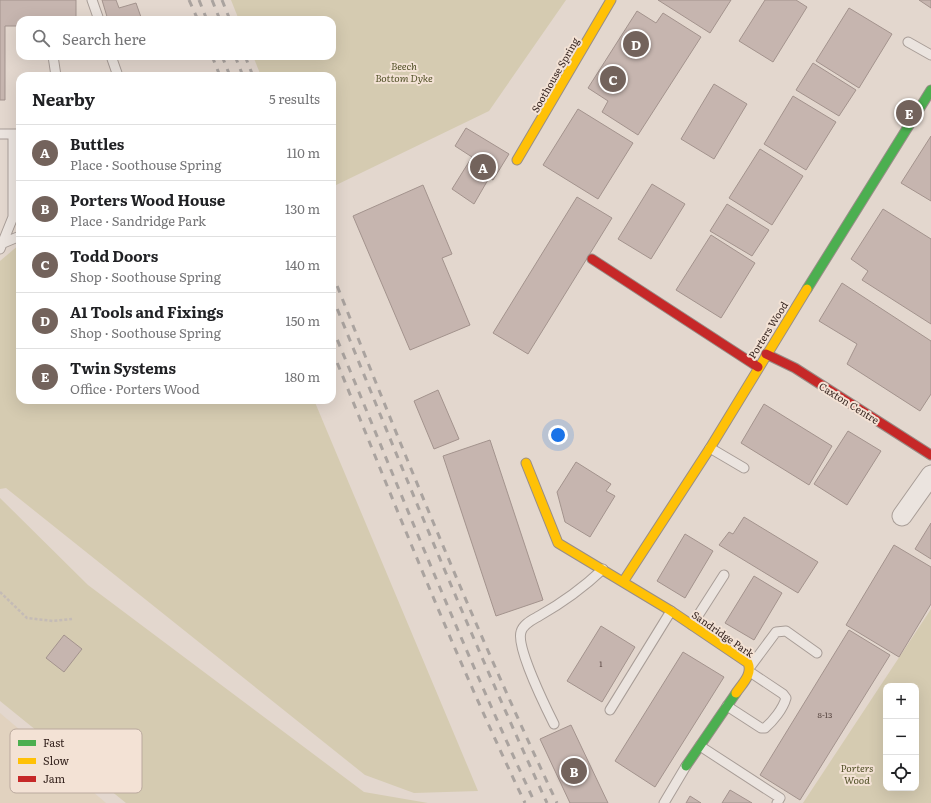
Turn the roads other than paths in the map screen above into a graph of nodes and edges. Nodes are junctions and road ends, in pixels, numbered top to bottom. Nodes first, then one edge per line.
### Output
1 (92, 0) edge
2 (612, 0) edge
3 (98, 16) edge
4 (908, 42) dead end
5 (931, 55) edge
6 (54, 60) edge
7 (112, 60) edge
8 (55, 72) edge
9 (117, 72) edge
10 (931, 90) edge
11 (0, 134) edge
12 (16, 134) edge
13 (16, 155) edge
14 (517, 160) dead end
15 (0, 233) edge
16 (16, 238) edge
17 (1, 245) edge
18 (592, 259) dead end
19 (766, 354) junction
20 (758, 367) junction
21 (710, 448) junction
22 (931, 454) edge
23 (526, 463) dead end
24 (744, 468) dead end
25 (931, 474) edge
26 (902, 516) dead end
27 (603, 569) junction
28 (724, 575) dead end
29 (623, 582) junction
30 (671, 611) junction
31 (692, 625) junction
32 (817, 653) dead end
33 (750, 669) junction
34 (727, 706) junction
35 (610, 710) dead end
36 (554, 724) dead end
37 (700, 746) junction
38 (686, 766) joint
39 (664, 803) edge
40 (777, 803) edge

1 - 3 lane
2 - 14 street, Soothouse Spring
4 - 5 lane
6 - 8 lane
7 - 9 lane
10 - 19 street, Porters Wood
11 - 12 lane
13 - 17 lane
15 - 17 lane
16 - 17 lane
18 - 20 street
19 - 20 street, Porters Wood
19 - 22 street, Caxton Centre
20 - 21 street, Porters Wood
21 - 24 lane
21 - 29 street, Porters Wood
23 - 27 street, Sandridge Park
25 - 26 street
27 - 29 street, Sandridge Park
27 - 36 lane
28 - 31 lane
29 - 30 street, Sandridge Park
30 - 31 street, Sandridge Park
30 - 35 lane
31 - 33 street, Sandridge Park
32 - 33 lane
33 - 34 street, Sandridge Park
33 - 34 lane
34 - 37 street, Sandridge Park
37 - 38 street, Sandridge Park
37 - 40 lane
38 - 39 lane

